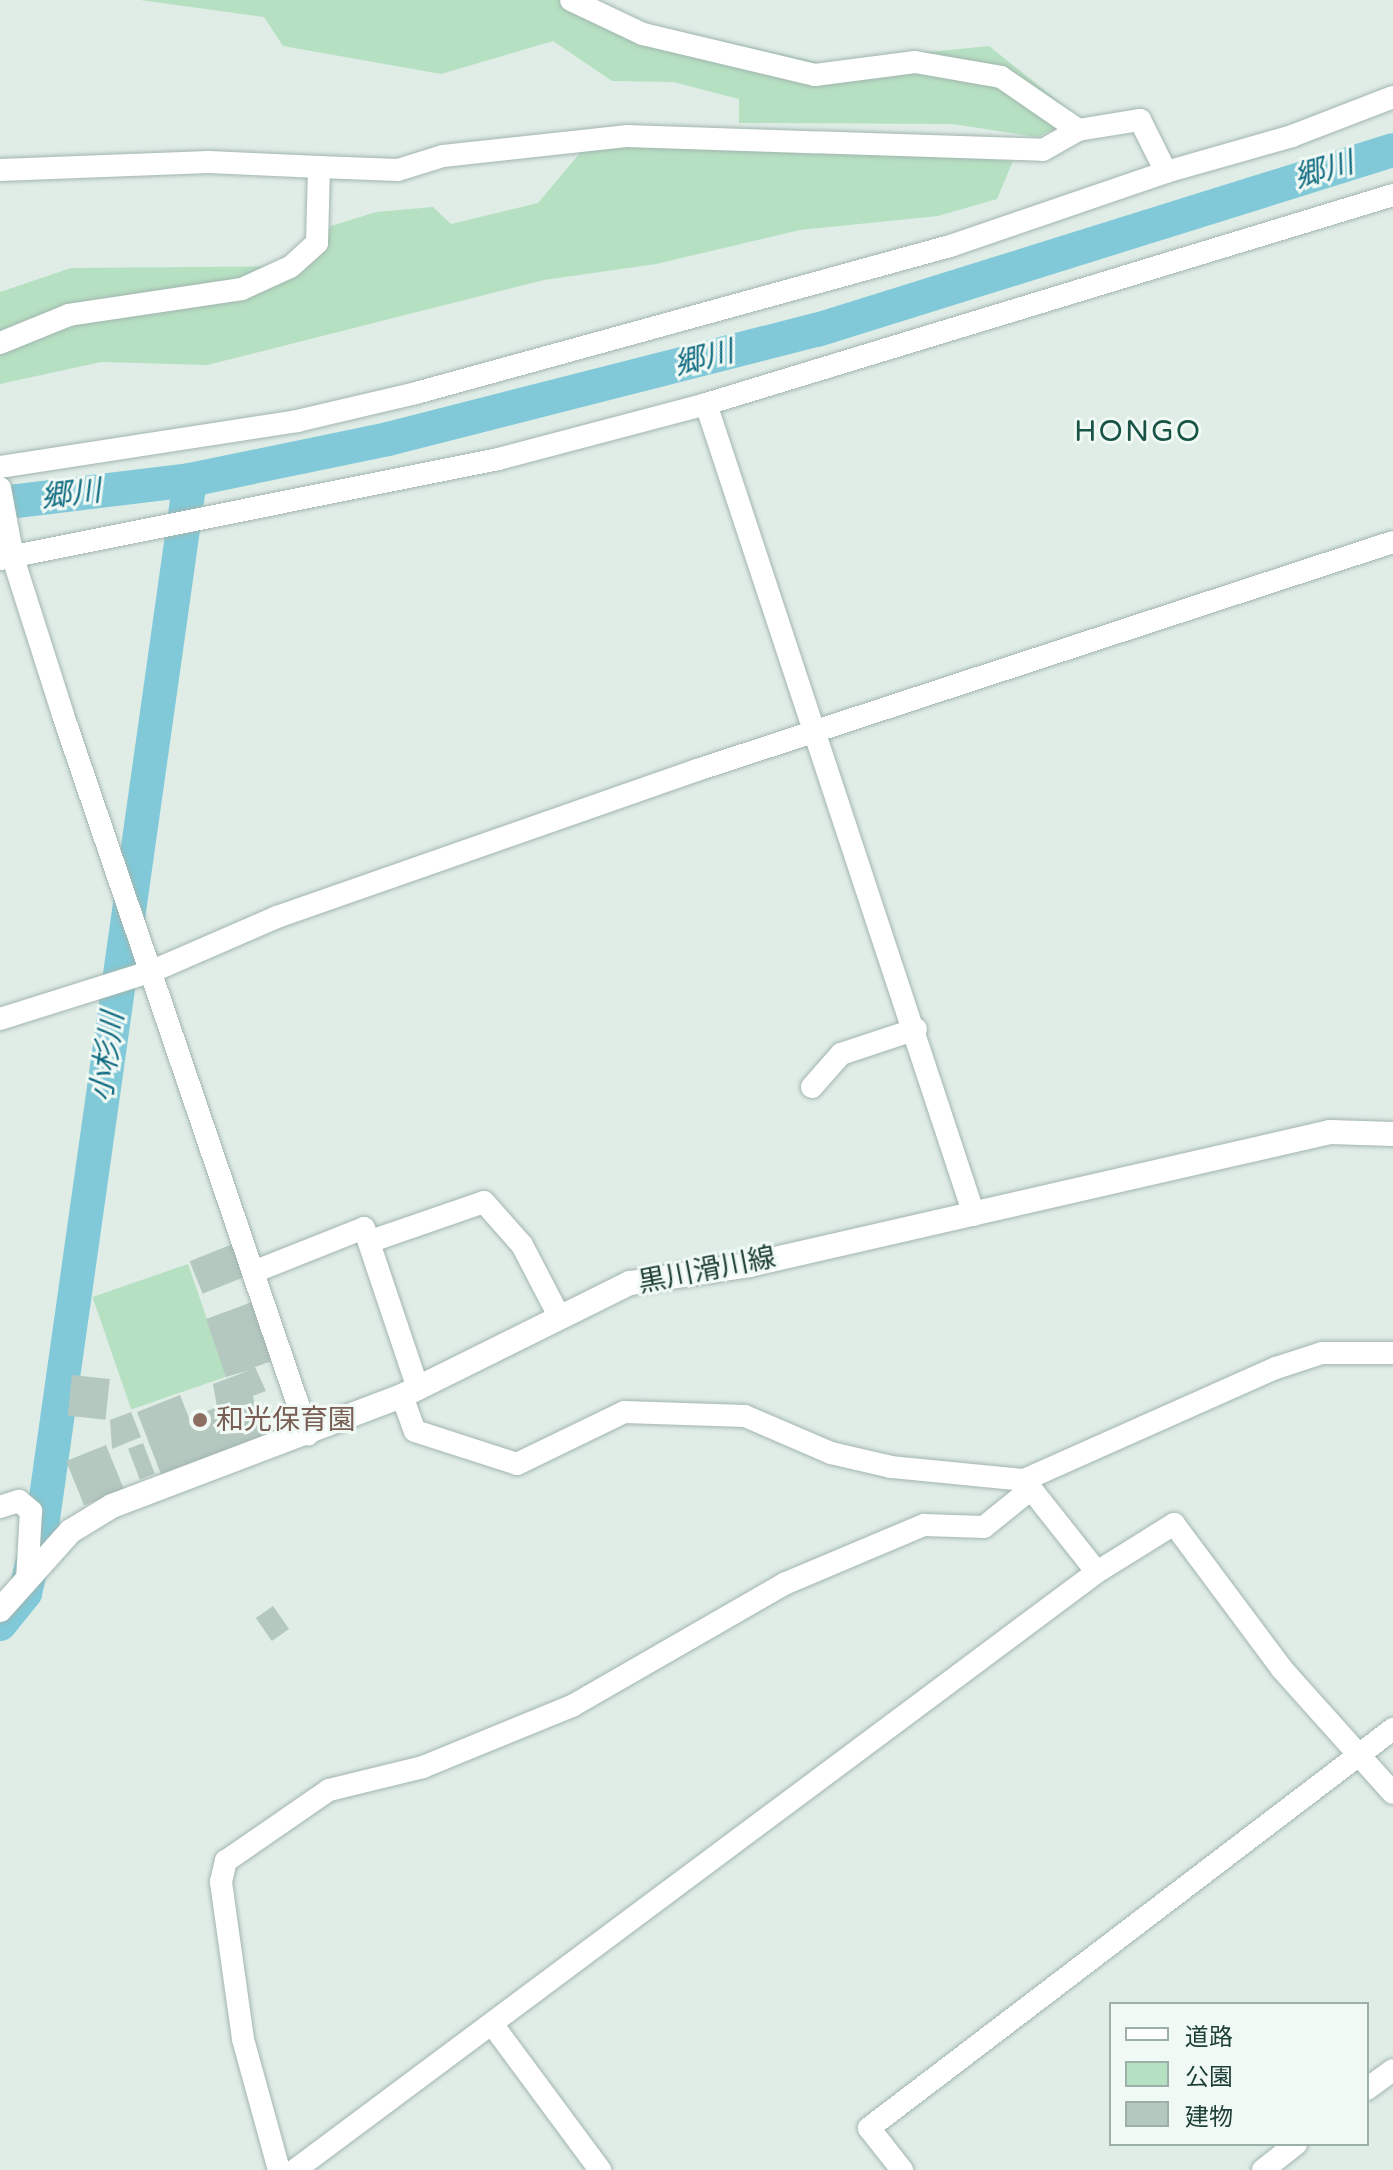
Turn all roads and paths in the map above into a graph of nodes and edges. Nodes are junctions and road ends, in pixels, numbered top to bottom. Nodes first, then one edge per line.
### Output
1 (571, 0) edge
2 (1393, 97) edge
3 (1078, 130) junction
4 (319, 167) junction
5 (0, 170) edge
6 (1166, 172) junction
7 (1393, 195) edge
8 (0, 343) edge
9 (706, 404) junction
10 (0, 467) edge
11 (0, 488) edge
12 (1393, 542) edge
13 (6, 559) edge
14 (817, 736) junction
15 (155, 970) junction
16 (0, 1019) edge
17 (916, 1029) junction
18 (812, 1087) dead end
19 (1393, 1134) edge
20 (974, 1215) junction
21 (374, 1240) junction
22 (256, 1271) junction
23 (559, 1316) junction
24 (1393, 1353) edge
25 (410, 1392) junction
26 (308, 1434) junction
27 (1028, 1484) junction
28 (0, 1507) edge
29 (1097, 1572) junction
30 (27, 1580) junction
31 (0, 1610) edge
32 (1393, 1729) edge
33 (1357, 1756) junction
34 (1393, 1793) edge
35 (492, 2024) junction
36 (1393, 2070) edge
37 (1369, 2088) edge
38 (1293, 2146) edge
39 (279, 2170) edge
40 (295, 2170) edge
41 (600, 2170) edge
42 (902, 2170) edge
43 (1263, 2170) edge

1 - 3 street
2 - 6 street
3 - 4 street
3 - 6 street
4 - 5 street
4 - 8 street
6 - 10 street
7 - 9 street
9 - 13 street
9 - 14 street
11 - 13 street
12 - 14 street
13 - 15 street
14 - 15 street
14 - 17 street
15 - 16 street
15 - 22 street
17 - 18 street
17 - 20 street
19 - 20 main road, 黒川滑川線
20 - 23 main road, 黒川滑川線
21 - 22 street
21 - 23 street
21 - 25 street
22 - 26 street
23 - 25 main road, 黒川滑川線
24 - 27 street
25 - 26 main road, 黒川滑川線
25 - 27 street
26 - 30 main road, 黒川滑川線
27 - 29 street
27 - 39 street
28 - 30 street
29 - 33 street
29 - 35 street
30 - 31 main road, 黒川滑川線
32 - 33 street
33 - 34 street
33 - 42 street
35 - 40 street
35 - 41 street
36 - 37 street
38 - 43 street

